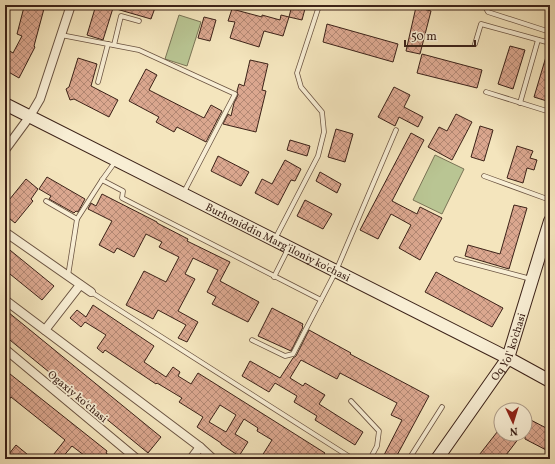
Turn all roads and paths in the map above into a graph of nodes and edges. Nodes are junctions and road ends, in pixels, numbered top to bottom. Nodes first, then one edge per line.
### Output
1 (71, 5) edge
2 (321, 5) edge
3 (484, 5) edge
4 (139, 21) dead end
5 (550, 32) edge
6 (61, 35) junction
7 (538, 40) junction
8 (550, 43) edge
9 (108, 44) junction
10 (475, 44) dead end
11 (114, 45) junction
12 (98, 82) dead end
13 (486, 92) dead end
14 (520, 103) junction
15 (5, 104) edge
16 (550, 112) edge
17 (30, 116) junction
18 (396, 130) dead end
19 (5, 150) edge
20 (117, 160) junction
21 (484, 176) dead end
22 (102, 180) junction
23 (184, 194) junction
24 (550, 200) edge
25 (46, 201) dead end
26 (77, 219) junction
27 (550, 221) edge
28 (5, 232) edge
29 (275, 240) junction
30 (289, 247) junction
31 (456, 259) dead end
32 (336, 271) junction
33 (68, 276) junction
34 (274, 277) junction
35 (532, 279) junction
36 (80, 285) junction
37 (91, 292) joint
38 (5, 300) edge
39 (321, 300) junction
40 (45, 330) junction
41 (252, 340) dead end
42 (5, 349) edge
43 (508, 358) junction
44 (550, 381) edge
45 (351, 401) dead end
46 (442, 407) dead end
47 (200, 447) junction
48 (137, 459) edge
49 (191, 459) edge
50 (213, 459) edge
51 (353, 459) edge
52 (370, 459) edge
53 (408, 459) edge
54 (437, 459) edge

1 - 6 street
2 - 29 lane
3 - 5 lane
4 - 11 lane
6 - 9 lane
6 - 17 street
7 - 8 lane
7 - 10 lane
7 - 14 lane
9 - 11 lane
9 - 12 lane
11 - 23 lane
13 - 14 lane
14 - 16 lane
15 - 17 street, Burhoniddin Marg'iloniy ko'chasi
17 - 19 street
17 - 20 street, Burhoniddin Marg'iloniy ko'chasi
18 - 32 lane
20 - 22 lane
20 - 23 street, Burhoniddin Marg'iloniy ko'chasi
21 - 24 lane
22 - 26 lane
22 - 34 lane
23 - 29 street, Burhoniddin Marg'iloniy ko'chasi
25 - 26 lane
26 - 33 lane
27 - 35 street, Oq Yol' ko'chasi
28 - 33 street
29 - 30 street, Burhoniddin Marg'iloniy ko'chasi
30 - 32 street, Burhoniddin Marg'iloniy ko'chasi
30 - 34 lane
31 - 35 lane
32 - 39 lane
32 - 43 street, Burhoniddin Marg'iloniy ko'chasi
33 - 36 street
34 - 39 lane
35 - 43 street, Oq Yol' ko'chasi
36 - 37 street
36 - 40 street
37 - 51 lane
38 - 40 street
39 - 41 lane
40 - 47 street
42 - 48 street, Ogaxiy koʻchasi
43 - 44 street, Burhoniddin Marg'iloniy ko'chasi
43 - 54 street, Oq Yol' ko'chasi
45 - 52 lane
46 - 53 lane
47 - 49 street
47 - 50 street

